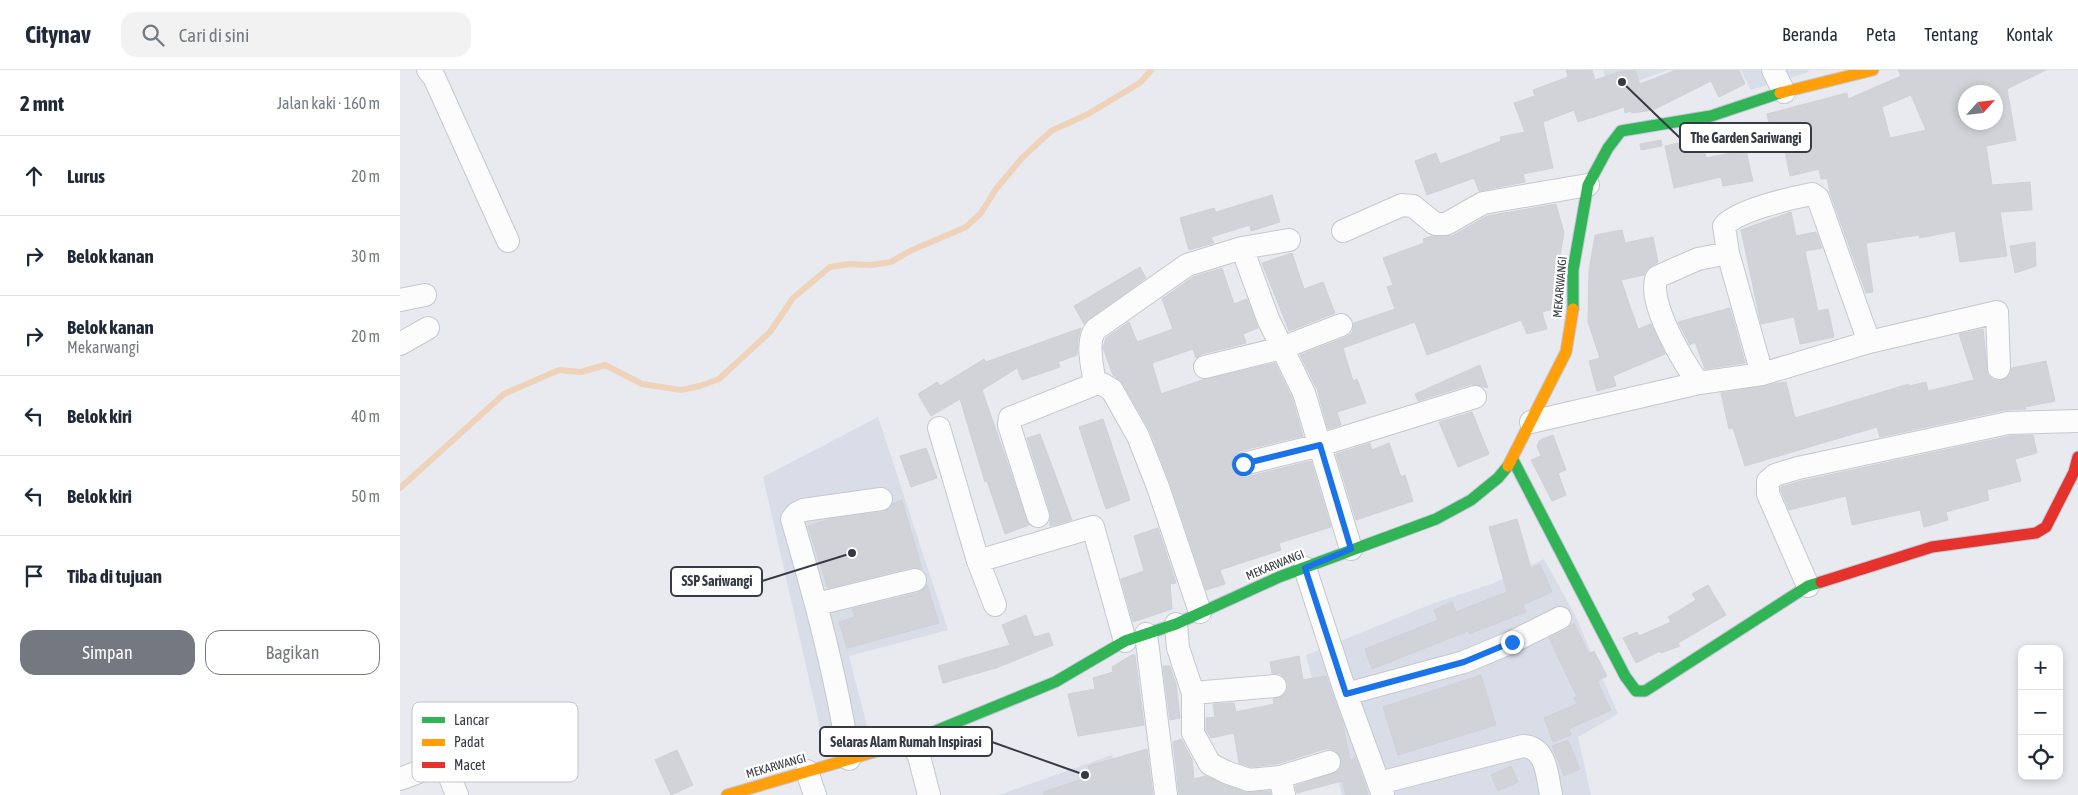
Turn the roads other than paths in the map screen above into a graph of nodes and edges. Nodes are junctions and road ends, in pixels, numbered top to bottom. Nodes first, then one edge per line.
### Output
1 (428, 70) edge
2 (1773, 70) edge
3 (1873, 70) edge
4 (1784, 92) junction
5 (1588, 185) junction
6 (1343, 231) dead end
7 (1289, 240) dead end
8 (508, 241) dead end
9 (1242, 248) junction
10 (1728, 253) junction
11 (425, 295) dead end
12 (400, 300) edge
13 (1340, 325) dead end
14 (428, 328) dead end
15 (1869, 342) junction
16 (400, 344) edge
17 (1282, 348) junction
18 (1205, 367) dead end
19 (1999, 368) dead end
20 (1762, 374) junction
21 (1699, 383) junction
22 (1095, 384) junction
23 (1475, 396) dead end
24 (2078, 421) edge
25 (1531, 422) junction
26 (939, 428) dead end
27 (1320, 445) junction
28 (2078, 458) edge
29 (1513, 460) junction
30 (1243, 464) dead end
31 (881, 499) dead end
32 (1038, 516) dead end
33 (1351, 549) junction
34 (978, 561) junction
35 (1305, 568) junction
36 (915, 580) dead end
37 (1808, 586) junction
38 (817, 604) junction
39 (995, 605) dead end
40 (1200, 612) junction
41 (1560, 618) dead end
42 (1176, 624) junction
43 (1135, 638) junction
44 (1275, 686) dead end
45 (1192, 693) junction
46 (1346, 694) junction
47 (911, 741) junction
48 (849, 759) junction
49 (1329, 762) dead end
50 (807, 771) junction
51 (412, 775) edge
52 (400, 779) edge
53 (452, 782) edge
54 (1282, 786) edge
55 (1381, 789) edge
56 (762, 790) edge
57 (457, 795) edge
58 (727, 795) edge
59 (815, 795) edge
60 (929, 795) edge
61 (1166, 795) edge
62 (1551, 795) edge

1 - 8 street
2 - 4 street
3 - 4 street, MEKARWANGI
4 - 5 street, MEKARWANGI
5 - 6 street
5 - 25 street, MEKARWANGI
7 - 9 street
9 - 17 street
9 - 22 street
10 - 15 street
10 - 20 street
10 - 21 street
11 - 12 street
13 - 17 street
14 - 16 street
15 - 19 street
15 - 20 street
17 - 18 street
17 - 27 street
20 - 21 street
21 - 25 street
22 - 32 street
22 - 40 street
23 - 27 street
24 - 37 street
25 - 29 street, MEKARWANGI
26 - 34 street
27 - 30 street
27 - 33 street
28 - 37 street
29 - 33 street, MEKARWANGI
29 - 37 street
31 - 38 street
33 - 35 street, MEKARWANGI
34 - 39 street
34 - 43 street
35 - 40 street, MEKARWANGI
35 - 46 street
36 - 38 street
38 - 48 street
40 - 42 street, MEKARWANGI
41 - 46 street
42 - 43 street, MEKARWANGI
42 - 45 street
43 - 47 street, MEKARWANGI
43 - 61 street
44 - 45 street
45 - 54 street
46 - 55 street
47 - 48 street, MEKARWANGI
47 - 60 street
48 - 50 street, MEKARWANGI
49 - 54 street
50 - 56 street, MEKARWANGI
50 - 59 street
51 - 52 street
53 - 57 street
55 - 62 street
56 - 58 street, MEKARWANGI

